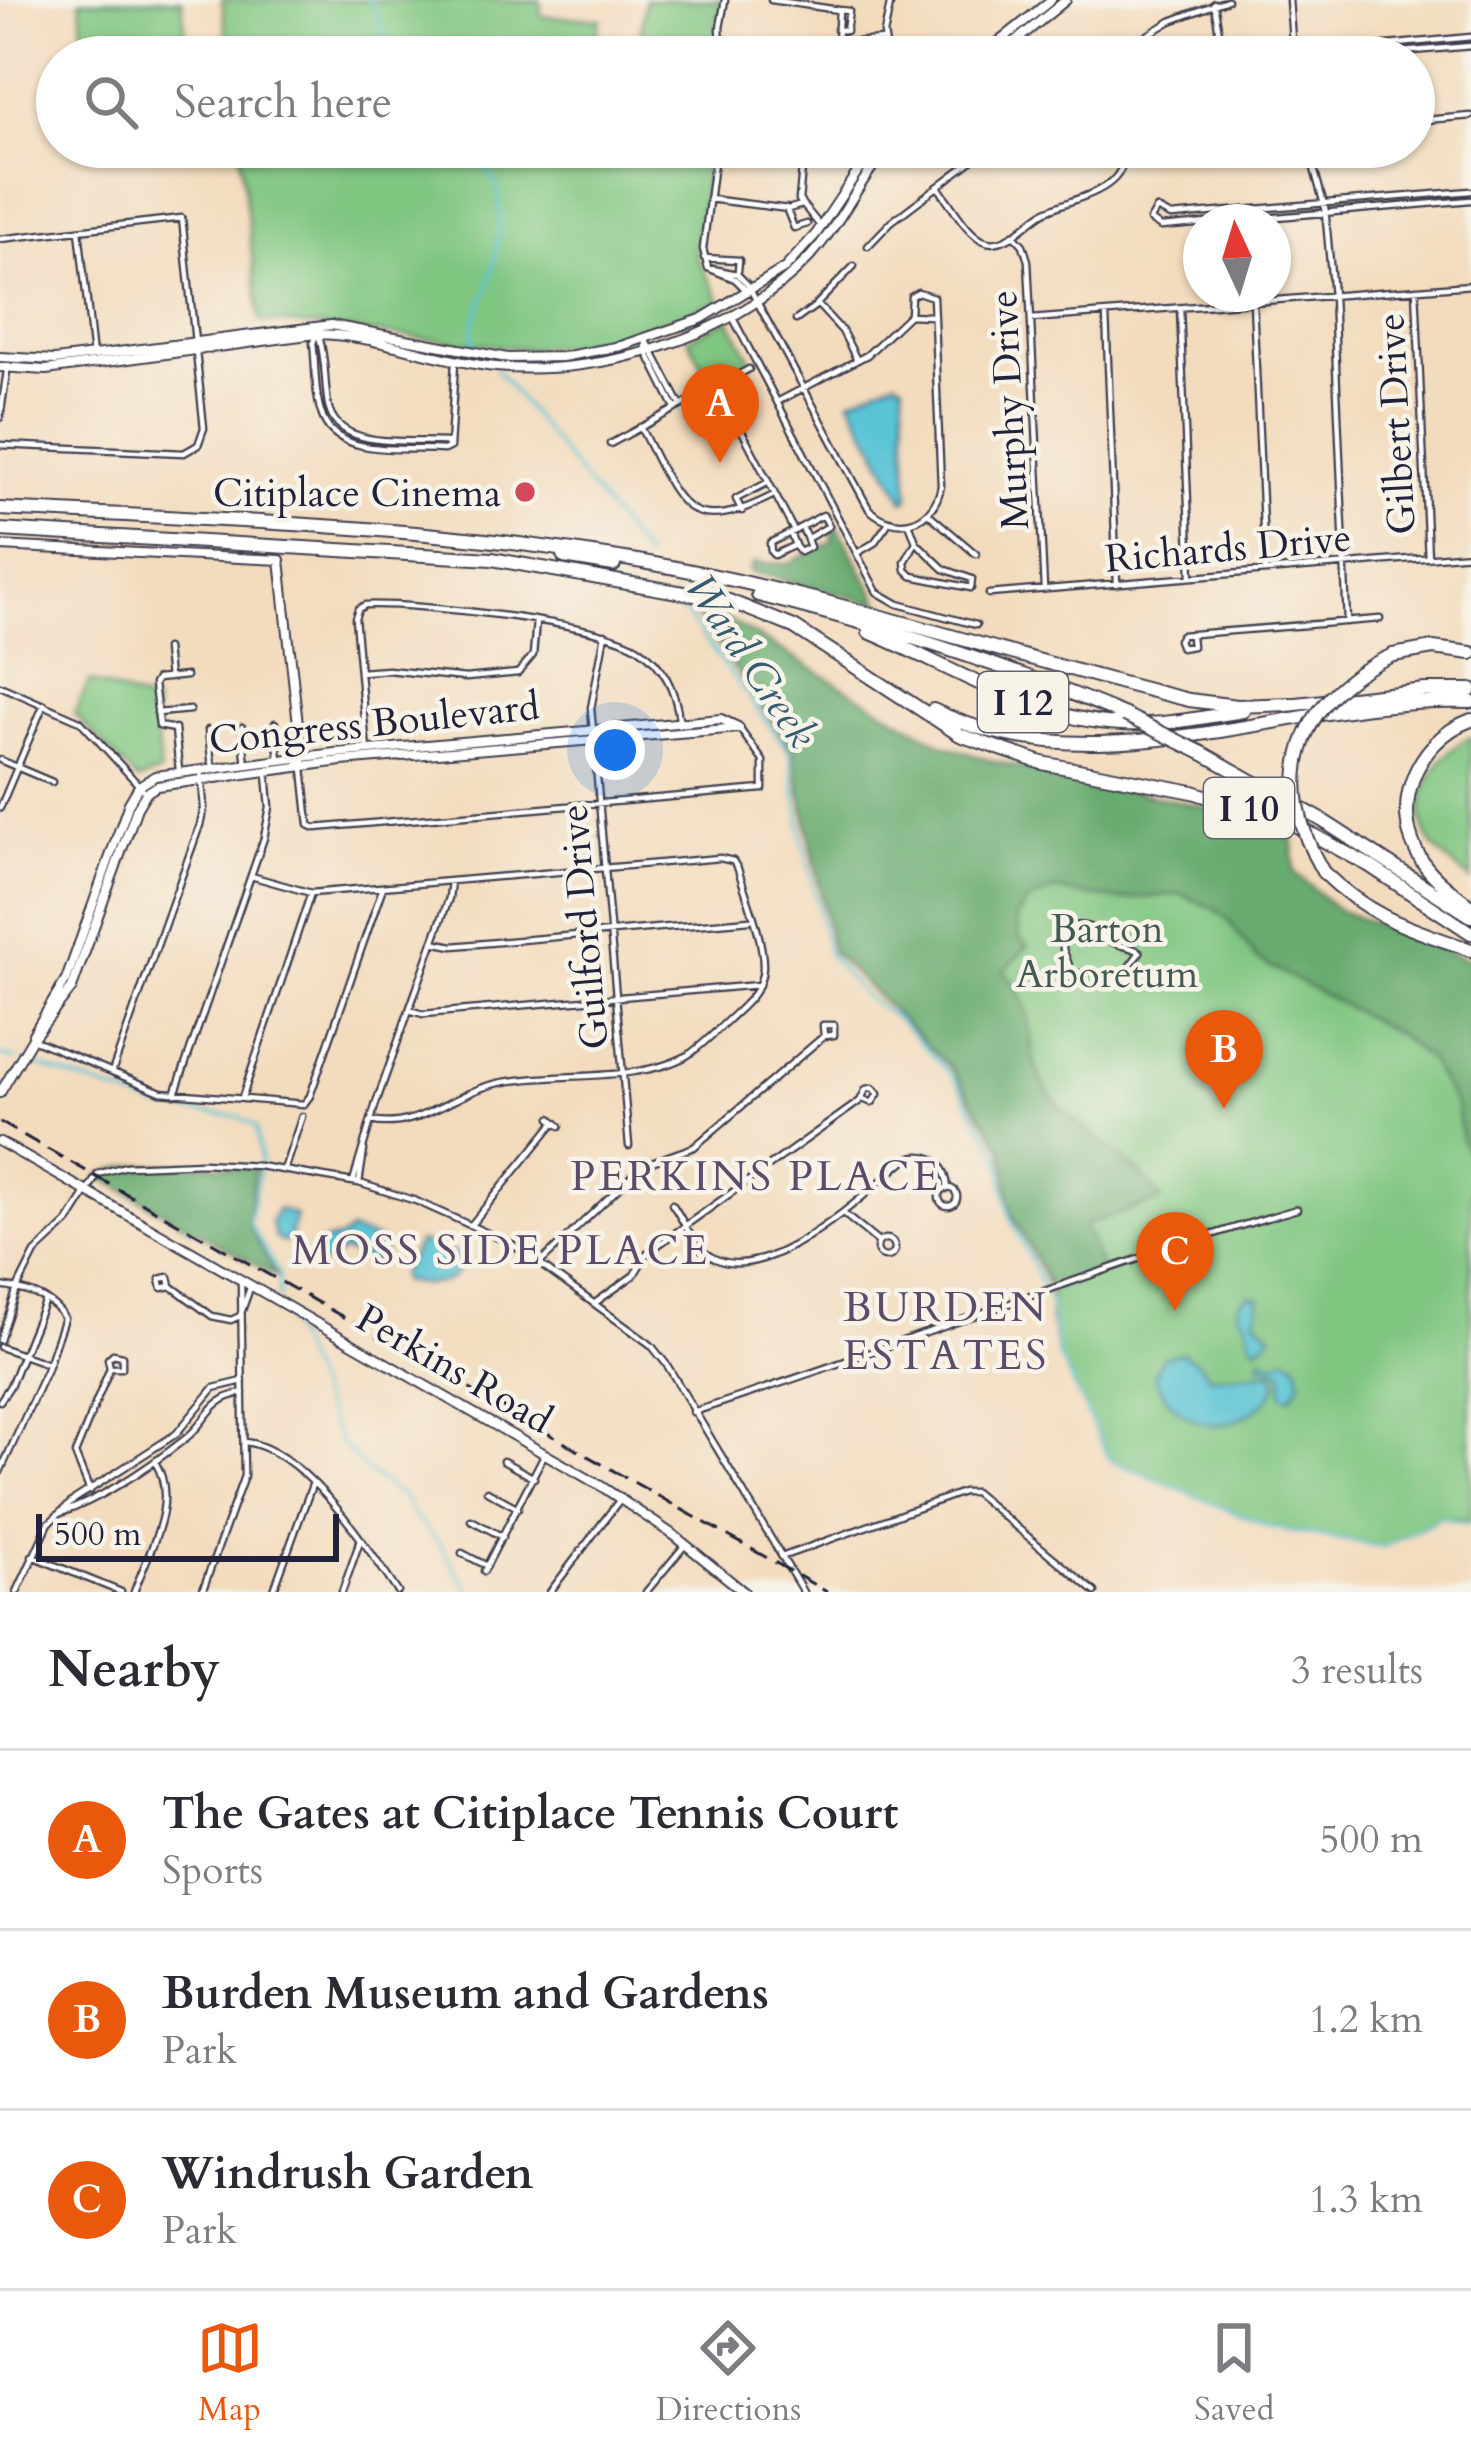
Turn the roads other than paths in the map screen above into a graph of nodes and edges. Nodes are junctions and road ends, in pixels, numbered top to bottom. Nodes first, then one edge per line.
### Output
1 (725, 0) edge
2 (771, 0) edge
3 (891, 0) edge
4 (1028, 0) edge
5 (1051, 0) edge
6 (1066, 0) edge
7 (1227, 0) edge
8 (1289, 0) edge
9 (1214, 3) junction
10 (1041, 14) junction
11 (721, 36) edge
12 (837, 36) edge
13 (885, 36) edge
14 (1010, 36) edge
15 (1018, 36) edge
16 (1146, 36) edge
17 (1220, 36) edge
18 (1292, 36) edge
19 (1471, 41) edge
20 (1435, 45) edge
21 (1471, 116) edge
22 (1435, 119) edge
23 (713, 168) edge
24 (802, 168) edge
25 (860, 168) edge
26 (874, 168) edge
27 (962, 168) edge
28 (1121, 168) edge
29 (1314, 168) edge
30 (938, 187) junction
31 (1471, 191) edge
32 (709, 199) junction
33 (1471, 200) edge
34 (802, 205) junction
35 (1324, 207) junction
36 (786, 208) junction
37 (807, 224) dead end
38 (821, 227) junction
39 (79, 230) junction
40 (1013, 234) junction
41 (0, 239) edge
42 (868, 246) dead end
43 (704, 258) junction
44 (854, 266) dead end
45 (736, 276) junction
46 (1471, 285) edge
47 (1416, 289) junction
48 (751, 295) junction
49 (1333, 296) junction
50 (1291, 299) edge
51 (818, 304) junction
52 (1180, 308) junction
53 (1183, 308) edge
54 (1253, 312) edge
55 (1106, 314) junction
56 (910, 315) junction
57 (932, 316) junction
58 (1031, 319) junction
59 (734, 320) dead end
60 (796, 320) dead end
61 (316, 330) junction
62 (648, 346) junction
63 (196, 349) junction
64 (144, 350) junction
65 (94, 360) junction
66 (136, 360) junction
67 (31, 361) junction
68 (459, 361) junction
69 (857, 361) junction
70 (4, 363) edge
71 (749, 369) dead end
72 (20, 370) junction
73 (718, 385) junction
74 (805, 388) junction
75 (777, 402) junction
76 (678, 406) junction
77 (0, 418) edge
78 (640, 427) junction
79 (610, 444) dead end
80 (0, 445) edge
81 (769, 482) junction
82 (775, 495) junction
83 (742, 511) junction
84 (0, 513) edge
85 (928, 513) junction
86 (888, 523) junction
87 (909, 523) junction
88 (802, 527) junction
89 (0, 530) edge
90 (792, 532) junction
91 (808, 538) junction
92 (916, 542) junction
93 (795, 545) junction
94 (0, 546) edge
95 (857, 554) junction
96 (976, 554) dead end
97 (1471, 554) edge
98 (1428, 557) junction
99 (1345, 566) junction
100 (1265, 571) junction
101 (1191, 577) junction
102 (1117, 584) junction
103 (1044, 589) junction
104 (989, 594) dead end
105 (771, 598) junction
106 (808, 598) junction
107 (1379, 619) dead end
108 (536, 621) junction
109 (1347, 622) junction
110 (976, 625) dead end
111 (605, 634) junction
112 (1191, 636) dead end
113 (166, 649) dead end
114 (1471, 653) edge
115 (1006, 668) junction
116 (360, 672) junction
117 (186, 676) dead end
118 (169, 678) junction
119 (0, 686) edge
120 (884, 687) junction
121 (1471, 690) edge
122 (1471, 702) edge
123 (44, 704) junction
124 (1290, 704) junction
125 (190, 710) dead end
126 (157, 713) junction
127 (1471, 721) edge
128 (275, 723) dead end
129 (242, 727) dead end
130 (680, 727) junction
131 (739, 728) joint
132 (208, 730) dead end
133 (594, 735) junction
134 (367, 755) junction
135 (0, 760) edge
136 (279, 761) junction
137 (303, 764) junction
138 (246, 765) junction
139 (17, 767) junction
140 (266, 767) junction
141 (212, 768) junction
142 (179, 771) junction
143 (202, 774) junction
144 (52, 782) dead end
145 (143, 790) junction
146 (599, 803) junction
147 (0, 808) edge
148 (605, 868) junction
149 (251, 876) junction
150 (451, 881) junction
151 (383, 887) junction
152 (311, 893) junction
153 (1471, 911) edge
154 (752, 920) junction
155 (611, 932) junction
156 (1471, 934) edge
157 (434, 942) junction
158 (1471, 950) edge
159 (1070, 975) joint
160 (759, 985) junction
161 (616, 997) junction
162 (409, 1010) junction
163 (824, 1036) dead end
164 (28, 1044) junction
165 (623, 1071) junction
166 (112, 1072) junction
167 (0, 1093) edge
168 (175, 1094) junction
169 (242, 1099) junction
170 (862, 1099) dead end
171 (302, 1117) dead end
172 (371, 1121) junction
173 (555, 1122) dead end
174 (0, 1142) edge
175 (629, 1145) dead end
176 (284, 1170) junction
177 (356, 1182) junction
178 (948, 1189) dead end
179 (85, 1192) junction
180 (672, 1204) dead end
181 (1297, 1209) dead end
182 (844, 1215) junction
183 (686, 1224) junction
184 (471, 1225) junction
185 (879, 1243) dead end
186 (540, 1262) junction
187 (241, 1281) junction
188 (0, 1286) edge
189 (171, 1286) dead end
190 (251, 1286) junction
191 (17, 1288) junction
192 (45, 1300) junction
193 (595, 1303) junction
194 (240, 1316) junction
195 (0, 1343) edge
196 (23, 1355) junction
197 (48, 1364) junction
198 (110, 1368) dead end
199 (243, 1381) junction
200 (243, 1393) junction
201 (0, 1401) edge
202 (693, 1412) junction
203 (245, 1442) junction
204 (147, 1452) junction
205 (545, 1454) junction
206 (154, 1460) junction
207 (503, 1461) dead end
208 (0, 1472) edge
209 (534, 1478) junction
210 (313, 1482) junction
211 (90, 1489) junction
212 (487, 1490) dead end
213 (621, 1498) junction
214 (94, 1499) junction
215 (518, 1508) junction
216 (61, 1513) junction
217 (471, 1520) dead end
218 (502, 1537) junction
219 (360, 1541) junction
220 (686, 1544) junction
221 (462, 1552) dead end
222 (32, 1556) junction
223 (781, 1557) junction
224 (17, 1592) edge
225 (121, 1592) edge
226 (134, 1592) edge
227 (202, 1592) edge
228 (273, 1592) edge
229 (342, 1592) edge
230 (398, 1592) edge
231 (550, 1592) edge
232 (646, 1592) edge
233 (744, 1592) edge
234 (803, 1592) edge
235 (1095, 1592) edge

1 - 11 street
2 - 12 street
3 - 13 street
4 - 10 street
5 - 10 street
6 - 10 street
7 - 9 street
8 - 18 street
9 - 16 street
9 - 17 street
10 - 14 street
10 - 15 street
19 - 20 street
21 - 22 street
23 - 32 street
24 - 34 street
25 - 38 street
26 - 48 street
27 - 30 street
28 - 40 street
29 - 35 street
30 - 40 street
30 - 42 street
31 - 35 street
32 - 36 street
32 - 43 street
33 - 35 street
34 - 36 street
34 - 38 street
35 - 35 street
35 - 49 street
36 - 37 street
38 - 48 street
39 - 41 street
39 - 63 street
39 - 65 street
40 - 58 street, Murphy Drive
43 - 45 street
43 - 45 street
44 - 51 street
45 - 48 street
46 - 47 street
47 - 49 street
47 - 98 street, Gilbert Drive
48 - 62 street
48 - 74 street
49 - 50 street
49 - 99 street
51 - 60 street
51 - 69 street
52 - 53 street
52 - 55 street
52 - 101 street
54 - 100 street
55 - 58 street
55 - 102 street
56 - 57 street
56 - 57 street
56 - 69 street
57 - 85 street
58 - 103 street, Murphy Drive
59 - 75 street
61 - 62 street
61 - 63 street
61 - 68 street
61 - 68 street
62 - 68 street
62 - 76 street
63 - 64 street
63 - 66 street
63 - 80 street
64 - 65 street
64 - 66 street
65 - 66 street
65 - 67 street
65 - 72 street
67 - 70 street
67 - 72 street
69 - 74 street
70 - 72 street
70 - 77 street
71 - 73 street
73 - 76 street
73 - 81 street
74 - 75 street
74 - 86 street
75 - 95 street
76 - 78 street
78 - 79 street
78 - 83 street
81 - 82 street
81 - 83 street
82 - 83 street
82 - 90 street
84 - 105 highway, I 10
84 - 106 highway
85 - 87 street
85 - 96 street
86 - 87 street
86 - 95 street
87 - 92 street
88 - 90 street
88 - 91 street
88 - 91 street
89 - 120 highway, I 10
90 - 93 street
90 - 93 street
91 - 93 street
92 - 92 street
94 - 137 street
95 - 110 street
97 - 98 street, Richards Drive
98 - 99 street, Richards Drive
99 - 100 street, Richards Drive
99 - 109 street
100 - 101 street, Richards Drive
101 - 102 street, Richards Drive
102 - 103 street, Richards Drive
103 - 104 street, Richards Drive
105 - 115 highway, I 10
105 - 124 highway, I 12
106 - 115 highway
106 - 124 highway
107 - 109 street
108 - 111 street
108 - 116 street
108 - 116 street
109 - 112 street
111 - 130 street
111 - 133 street, Guilford Drive
113 - 118 street
114 - 158 highway, bridge
115 - 153 highway, I 10, bridge
116 - 134 street
117 - 118 street
118 - 126 street
119 - 123 street
120 - 122 highway
120 - 156 highway, I 10
121 - 124 highway, I 12
123 - 139 street
123 - 145 street
125 - 126 street
126 - 142 street
127 - 153 highway
128 - 136 street
129 - 138 street
130 - 131 street, Congress Boulevard
130 - 133 street, Congress Boulevard
131 - 146 street
132 - 141 street
133 - 134 street, Congress Boulevard
133 - 146 street, Guilford Drive
134 - 137 street, Congress Boulevard
135 - 139 street
136 - 137 street, Congress Boulevard
136 - 140 street, Congress Boulevard
137 - 140 street, Congress Boulevard
137 - 146 street
138 - 140 street, Congress Boulevard
138 - 141 street, Congress Boulevard
139 - 144 street
139 - 147 street
140 - 143 street, Congress Boulevard
140 - 149 street
141 - 143 street, Congress Boulevard
142 - 143 street, Congress Boulevard
142 - 145 street, Congress Boulevard
143 - 145 street, Congress Boulevard
143 - 166 street
145 - 164 street
146 - 148 street, Guilford Drive
148 - 150 street
148 - 154 street
148 - 155 street, Guilford Drive
149 - 152 street
149 - 168 street
150 - 151 street
150 - 157 street
151 - 152 street
151 - 169 street
152 - 169 street
154 - 155 street
154 - 160 street
155 - 157 street
155 - 161 street, Guilford Drive
157 - 162 street
159 - 159 street
160 - 161 street
160 - 165 street
161 - 162 street
161 - 165 street, Guilford Drive
162 - 172 street
163 - 186 street
164 - 166 street
164 - 167 street
165 - 172 street
165 - 175 street, Guilford Drive
166 - 168 street
168 - 169 street
170 - 183 street
171 - 176 street
172 - 177 street
173 - 184 street
174 - 179 street, Perkins Road
176 - 177 street
176 - 179 street
177 - 184 street
178 - 182 street
179 - 187 street, Perkins Road
179 - 191 street
180 - 183 street
181 - 202 street
182 - 183 street
182 - 185 street
183 - 193 street
184 - 186 street
186 - 193 street
187 - 190 street, Perkins Road
187 - 194 street
188 - 191 street
189 - 194 street
190 - 194 street
190 - 205 street, Perkins Road
191 - 192 street
191 - 195 street
192 - 196 street
192 - 197 street
193 - 202 street
194 - 199 street
195 - 196 street
196 - 197 street
196 - 201 street
197 - 208 street
198 - 211 street
199 - 200 street
199 - 204 street
200 - 203 street
200 - 206 street
202 - 223 street
203 - 210 street
203 - 227 street
204 - 206 street
204 - 211 street
205 - 209 street
205 - 213 street, Perkins Road
206 - 214 street
206 - 226 street
207 - 209 street
209 - 215 street
210 - 219 street
210 - 228 street
211 - 214 street
211 - 216 street
212 - 215 street
213 - 220 street, Perkins Road
213 - 231 street
214 - 216 street
215 - 218 street
216 - 222 street
217 - 218 street
218 - 221 street
219 - 229 street
219 - 230 street
220 - 232 street
220 - 233 street, Perkins Road
222 - 224 street
222 - 225 street
223 - 234 street
223 - 235 street

